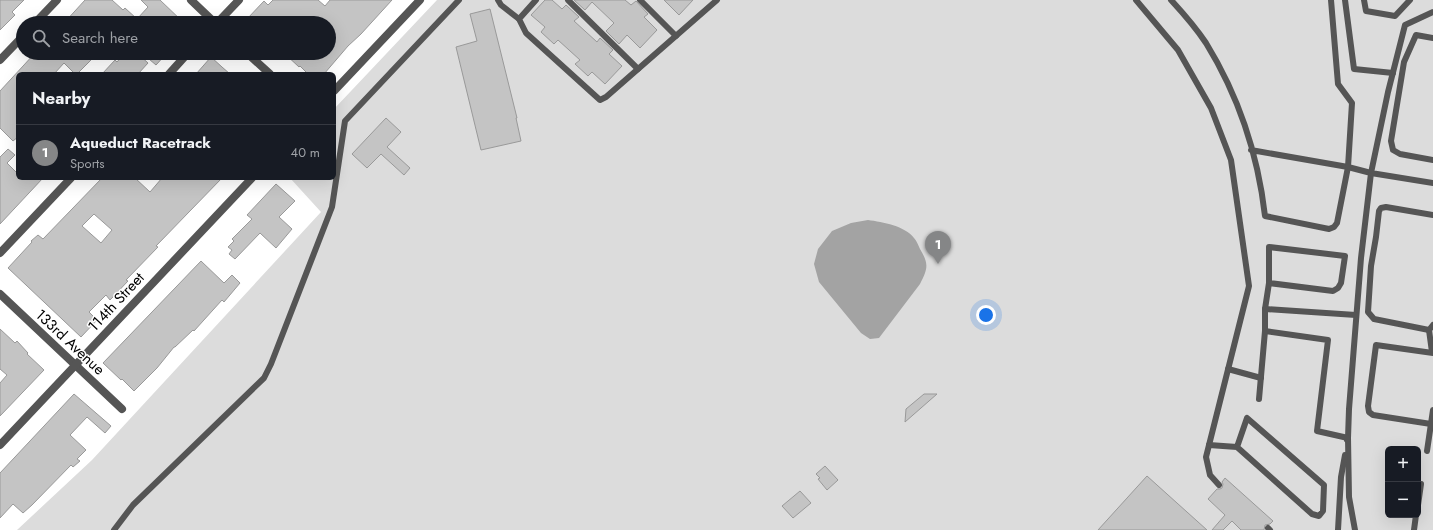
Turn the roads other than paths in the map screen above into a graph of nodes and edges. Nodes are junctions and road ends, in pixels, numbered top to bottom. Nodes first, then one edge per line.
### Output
1 (57, 0) edge
2 (191, 0) edge
3 (238, 0) edge
4 (420, 0) edge
5 (459, 0) edge
6 (498, 0) edge
7 (536, 0) edge
8 (568, 0) edge
9 (640, 0) edge
10 (1136, 0) edge
11 (1171, 0) edge
12 (1331, 0) edge
13 (1345, 0) edge
14 (1364, 0) edge
15 (1410, 0) edge
16 (715, 1) edge
17 (1433, 12) edge
18 (42, 16) edge
19 (208, 16) edge
20 (223, 16) edge
21 (519, 19) junction
22 (676, 36) junction
23 (1433, 38) edge
24 (16, 43) edge
25 (0, 60) edge
26 (182, 60) edge
27 (255, 60) edge
28 (638, 69) junction
29 (171, 72) edge
30 (268, 72) edge
31 (1393, 73) junction
32 (336, 89) edge
33 (1252, 150) junction
34 (1433, 160) edge
35 (1348, 167) junction
36 (1371, 173) junction
37 (69, 180) edge
38 (250, 180) edge
39 (1433, 184) edge
40 (1433, 215) edge
41 (0, 253) edge
42 (1269, 283) junction
43 (0, 294) edge
44 (1265, 308) junction
45 (1356, 315) junction
46 (1431, 328) edge
47 (1265, 331) junction
48 (1433, 352) edge
49 (75, 365) junction
50 (1228, 369) junction
51 (1261, 378) junction
52 (1259, 399) dead end
53 (122, 409) dead end
54 (1433, 410) edge
55 (1431, 424) junction
56 (1348, 438) junction
57 (0, 445) edge
58 (1209, 445) junction
59 (1237, 447) junction
60 (1427, 451) dead end
61 (1219, 485) dead end
62 (1416, 518) edge
63 (114, 530) edge
64 (1338, 530) edge
65 (1355, 530) edge
66 (1414, 530) edge

1 - 18 street
2 - 19 street
3 - 20 street
4 - 32 street
5 - 63 lane
6 - 21 lane
7 - 21 lane
8 - 28 lane
9 - 22 lane
10 - 50 lane
11 - 33 lane
12 - 35 lane
13 - 31 lane
14 - 15 lane
16 - 22 lane
17 - 31 lane
21 - 28 lane
22 - 28 lane
23 - 34 lane
24 - 25 street
26 - 29 street
27 - 30 street
31 - 36 lane
33 - 35 lane
33 - 35 lane
35 - 36 lane
36 - 39 lane
36 - 45 lane
37 - 41 street
38 - 49 street, 114th Street
40 - 46 lane
42 - 42 lane
42 - 44 lane
43 - 49 street, 133rd Avenue
44 - 45 lane
44 - 47 lane
45 - 56 lane
46 - 48 lane
47 - 51 lane
47 - 56 lane
48 - 55 lane
49 - 53 street, 133rd Avenue
49 - 57 street, 114th Street
50 - 51 lane
50 - 58 lane
51 - 52 lane
54 - 55 lane
55 - 60 lane
56 - 64 lane
56 - 65 lane
58 - 59 lane
58 - 61 lane
59 - 59 lane
62 - 66 lane

